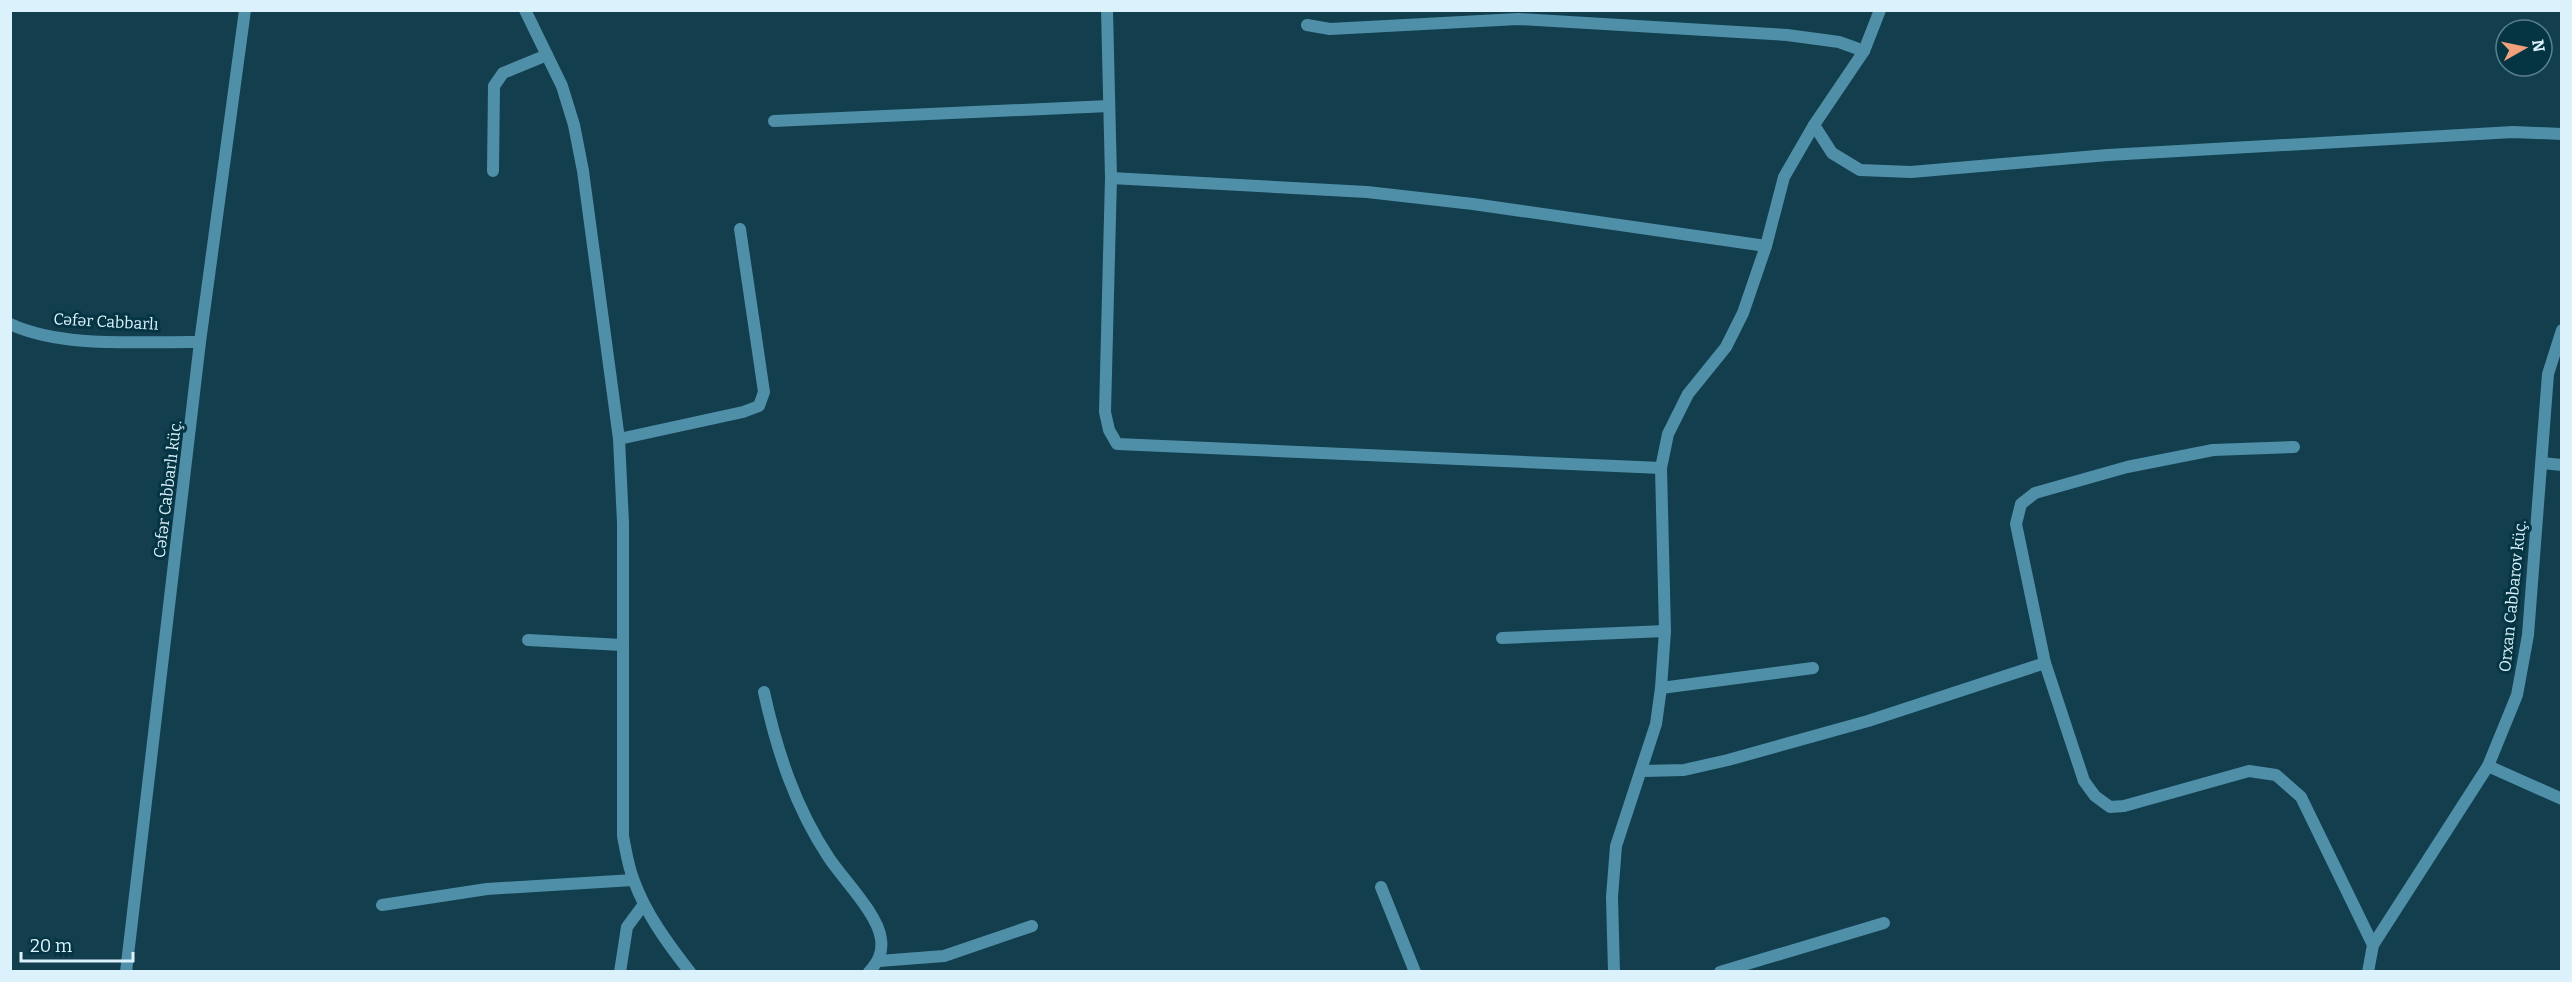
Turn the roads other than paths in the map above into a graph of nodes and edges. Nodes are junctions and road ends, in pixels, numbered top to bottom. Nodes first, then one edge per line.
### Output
1 (244, 10) edge
2 (525, 10) edge
3 (1107, 10) edge
4 (1880, 10) edge
5 (1519, 15) edge
6 (1307, 25) dead end
7 (1864, 51) junction
8 (547, 55) junction
9 (1109, 106) junction
10 (774, 121) dead end
11 (1814, 124) junction
12 (2562, 134) edge
13 (493, 171) dead end
14 (1111, 178) junction
15 (740, 230) dead end
16 (1766, 246) junction
17 (10, 324) edge
18 (2562, 330) edge
19 (201, 342) junction
20 (619, 439) junction
21 (2294, 447) dead end
22 (2542, 463) junction
23 (2562, 465) edge
24 (1661, 468) junction
25 (1665, 631) junction
26 (1502, 638) dead end
27 (528, 640) dead end
28 (622, 645) junction
29 (2045, 663) junction
30 (1813, 668) dead end
31 (1661, 688) junction
32 (764, 692) dead end
33 (2488, 766) junction
34 (1643, 771) junction
35 (2562, 799) edge
36 (633, 880) junction
37 (1382, 887) dead end
38 (644, 904) junction
39 (382, 905) dead end
40 (1884, 923) dead end
41 (1032, 926) dead end
42 (2373, 945) junction
43 (879, 961) junction
44 (126, 972) edge
45 (620, 972) edge
46 (690, 972) edge
47 (869, 972) edge
48 (1415, 972) edge
49 (1614, 972) edge
50 (1720, 972) edge
51 (2368, 972) edge

1 - 19 street, Cəfər Cabbarlı küç.
2 - 8 street
3 - 9 street
4 - 7 street
5 - 6 street
5 - 7 street
7 - 11 street
8 - 13 street
8 - 20 street
9 - 10 street
9 - 14 street
11 - 12 street
11 - 16 street
14 - 16 street
14 - 24 street
15 - 20 street
16 - 24 street
17 - 19 street, Cəfər Cabbarlı
18 - 22 street, Orxan Cabbarov küç.
19 - 44 street, Cəfər Cabbarlı küç.
20 - 28 street
21 - 29 street
22 - 23 street
22 - 33 street, Orxan Cabbarov küç.
24 - 25 street
25 - 26 street
25 - 31 street
27 - 28 street
28 - 36 street
29 - 34 street
29 - 42 street
30 - 31 street
31 - 34 street
32 - 43 street
33 - 35 street
33 - 42 street, Orxan Cabbarov küç.
34 - 49 street
36 - 38 street
36 - 39 street
37 - 48 street
38 - 45 street
38 - 46 street
40 - 50 street
41 - 43 street
42 - 51 street, Orxan Cabbarov küç.
43 - 47 street

